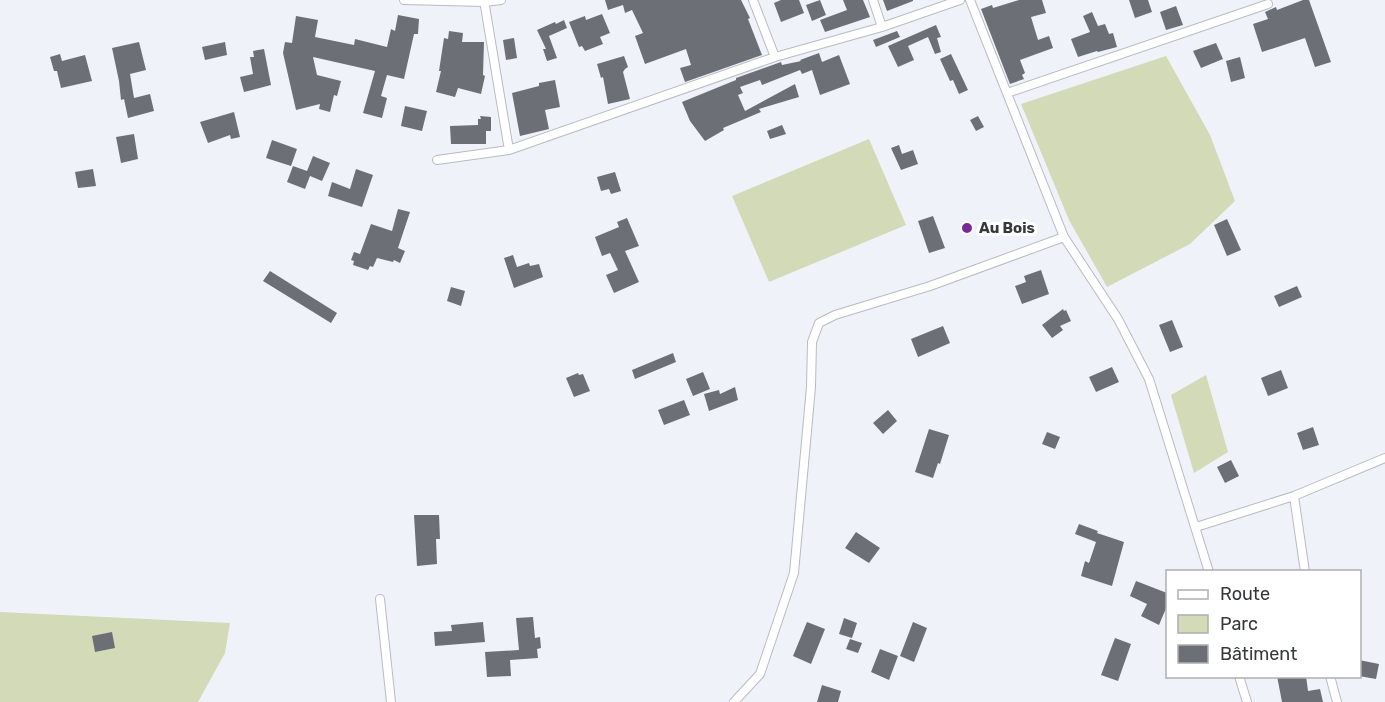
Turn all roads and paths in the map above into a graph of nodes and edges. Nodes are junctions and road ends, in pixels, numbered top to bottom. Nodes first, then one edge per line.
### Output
1 (404, 0) edge
2 (501, 0) edge
3 (753, 0) edge
4 (873, 0) edge
5 (960, 0) edge
6 (970, 0) edge
7 (484, 1) edge
8 (950, 2) edge
9 (1268, 4) dead end
10 (882, 27) junction
11 (775, 57) junction
12 (1008, 93) junction
13 (509, 150) junction
14 (437, 160) dead end
15 (1064, 237) junction
16 (1385, 458) edge
17 (1294, 496) junction
18 (1196, 527) junction
19 (1208, 570) edge
20 (1305, 570) edge
21 (380, 599) dead end
22 (1240, 678) edge
23 (1331, 678) edge
24 (391, 702) edge
25 (734, 702) edge
26 (1247, 702) edge
27 (1337, 702) edge

1 - 7 street
2 - 7 street
3 - 11 street
4 - 10 street
5 - 8 street
6 - 12 street
7 - 13 street
8 - 10 street
9 - 12 street
10 - 11 street
11 - 13 street
12 - 15 street
13 - 14 street
15 - 18 street
15 - 25 street
16 - 17 street
17 - 18 street
17 - 20 street
18 - 19 street
21 - 24 street
22 - 26 street
23 - 27 street

